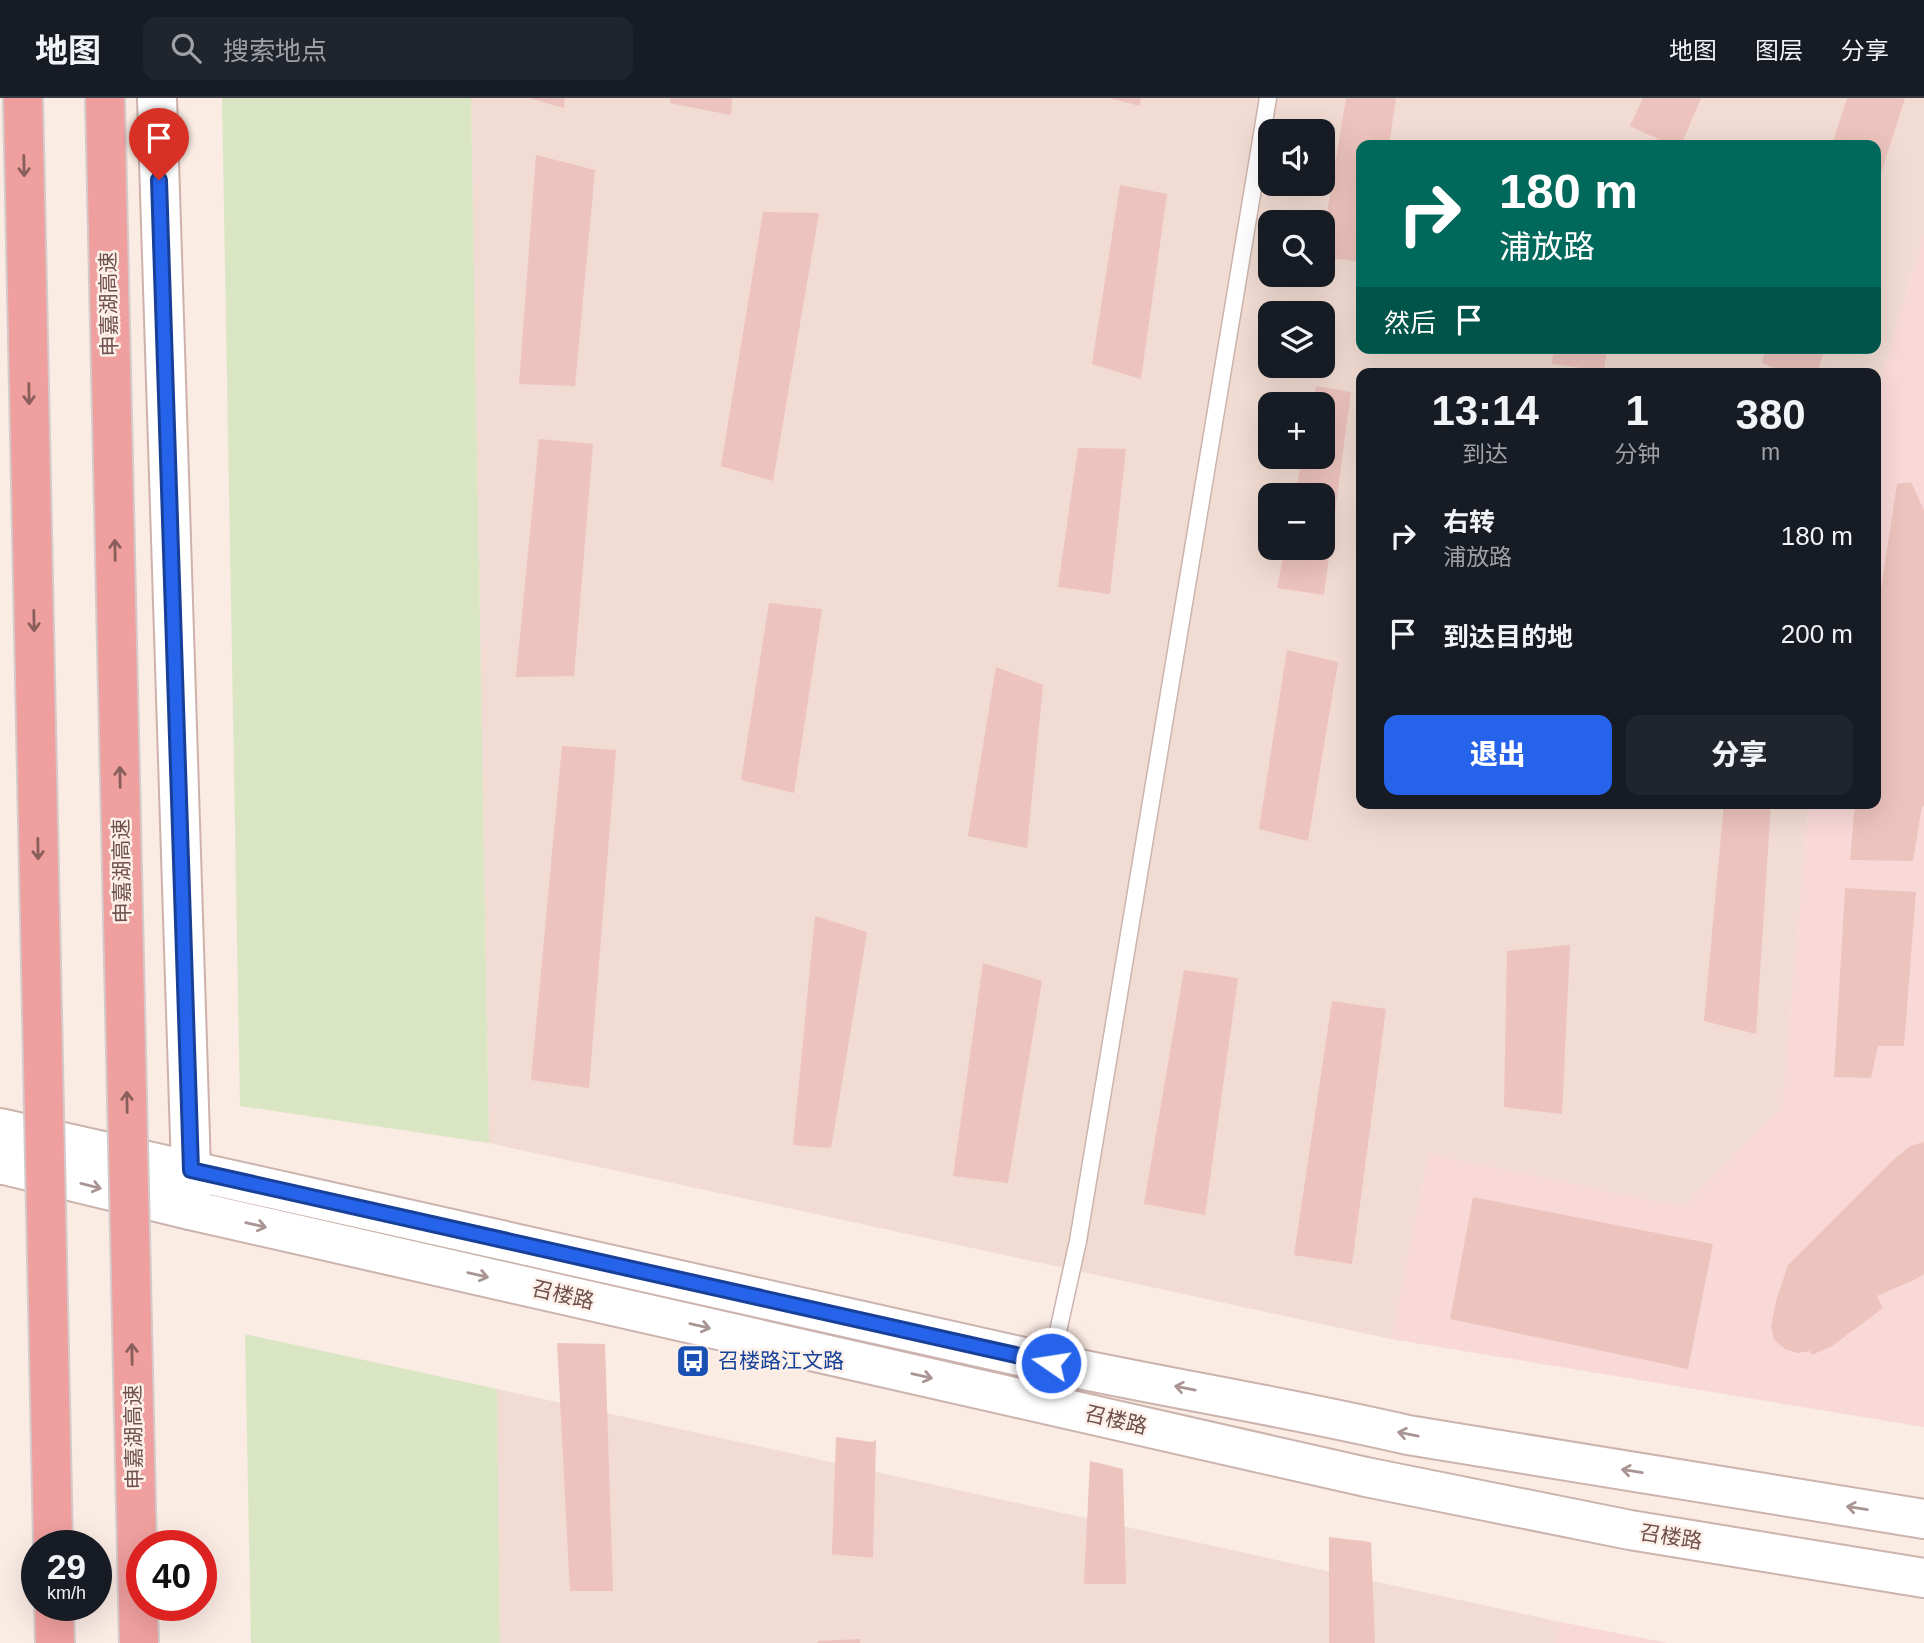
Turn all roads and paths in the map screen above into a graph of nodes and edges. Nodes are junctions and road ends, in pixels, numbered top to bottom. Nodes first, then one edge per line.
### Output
1 (23, 98) edge
2 (105, 98) edge
3 (157, 98) edge
4 (1268, 98) edge
5 (0, 1153) edge
6 (191, 1170) junction
7 (190, 1210) junction
8 (1051, 1363) junction
9 (1924, 1519) edge
10 (53, 1530) edge
11 (1924, 1578) edge
12 (54, 1621) edge
13 (55, 1643) edge
14 (139, 1643) edge

1 -> 10 highway, bridge
14 -> 2 highway, 申嘉湖高速, bridge
3 - 6 street
4 - 8 lane
5 - 6 street, 召楼路
5 -> 7 street, 召楼路
6 - 7 street
6 - 8 street, 召楼路
7 -> 11 street, 召楼路
9 -> 8 street, 召楼路
12 - 13 highway

